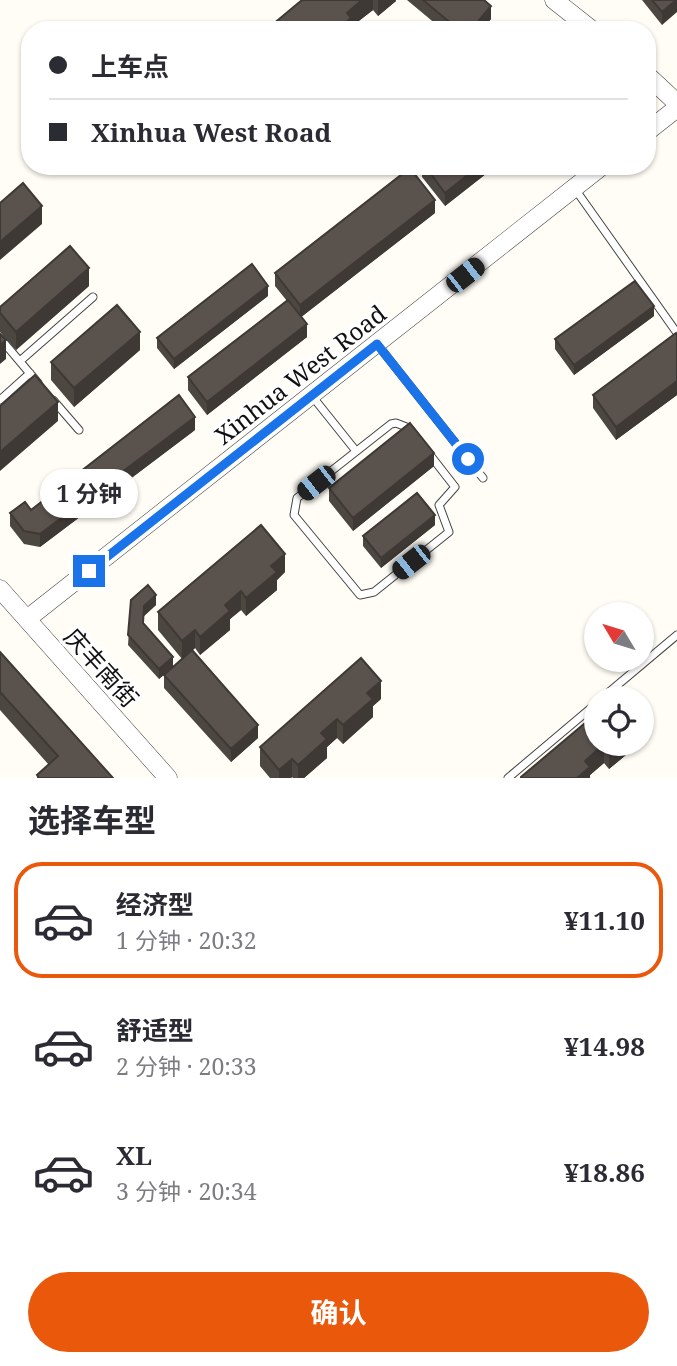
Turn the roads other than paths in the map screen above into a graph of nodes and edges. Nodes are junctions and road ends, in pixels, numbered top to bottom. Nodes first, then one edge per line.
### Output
1 (554, 0) edge
2 (581, 21) edge
3 (656, 84) edge
4 (677, 105) edge
5 (656, 124) edge
6 (591, 175) edge
7 (574, 188) junction
8 (93, 297) dead end
9 (677, 333) edge
10 (0, 338) edge
11 (377, 344) junction
12 (20, 361) junction
13 (30, 373) junction
14 (312, 395) junction
15 (0, 400) edge
16 (79, 430) dead end
17 (356, 452) junction
18 (483, 478) dead end
19 (0, 589) edge
20 (27, 619) junction
21 (677, 635) edge
22 (616, 686) edge
23 (584, 714) edge
24 (168, 778) edge
25 (508, 778) edge

1 - 2 street
3 - 4 street
4 - 5 street
6 - 7 street, Xinhua West Road
7 - 9 lane
7 - 11 street, Xinhua West Road
8 - 12 lane
10 - 12 lane
11 - 14 street, Xinhua West Road
11 - 18 lane
12 - 13 lane
13 - 15 lane
13 - 16 lane
14 - 17 lane
14 - 20 street, Xinhua West Road
17 - 17 lane
19 - 20 street, 庆丰南街
20 - 24 street, 庆丰南街
21 - 22 lane
23 - 25 lane

